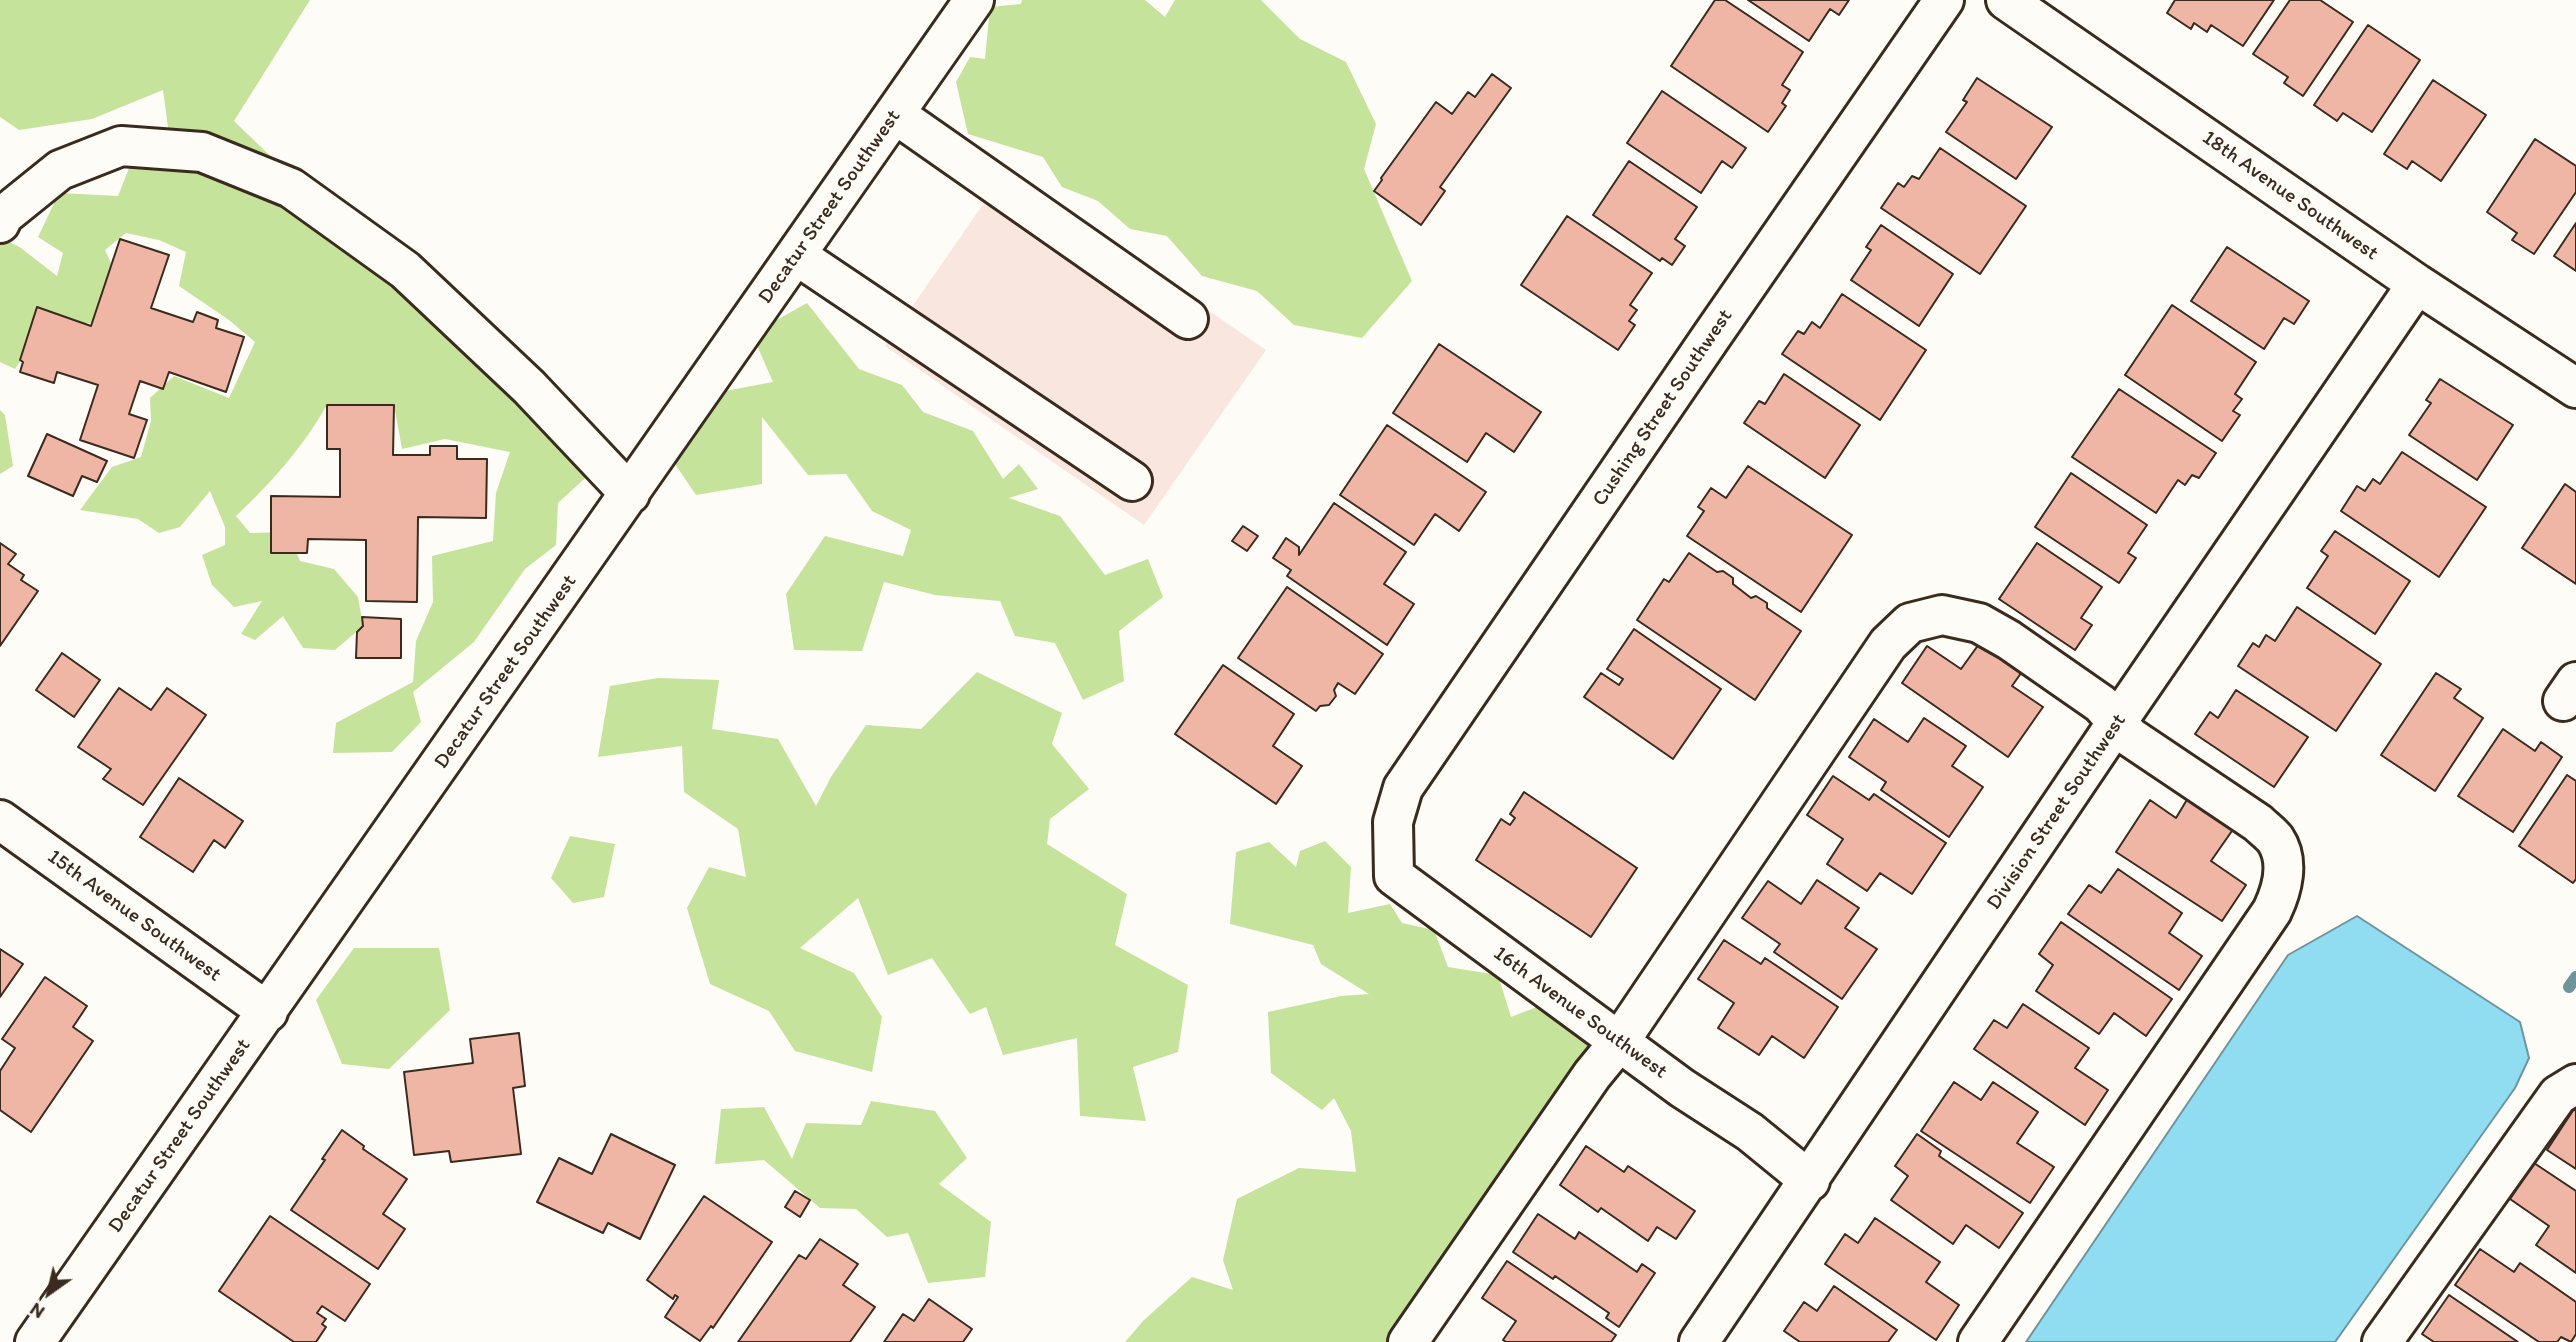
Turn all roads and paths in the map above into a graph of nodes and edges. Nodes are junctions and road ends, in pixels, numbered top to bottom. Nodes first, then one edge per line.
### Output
1 (974, 0) edge
2 (1944, 0) edge
3 (2006, 0) edge
4 (895, 114) junction
5 (0, 223) edge
6 (796, 256) junction
7 (2417, 284) junction
8 (1188, 319) dead end
9 (2576, 388) edge
10 (1132, 481) dead end
11 (630, 494) junction
12 (2118, 722) junction
13 (0, 820) edge
14 (1393, 822) joint
15 (268, 1012) junction
16 (1619, 1042) junction
17 (2576, 1084) edge
18 (1810, 1181) junction
19 (35, 1342) edge
20 (1408, 1342) edge
21 (1699, 1342) edge
22 (1978, 1342) edge
23 (2382, 1342) edge

1 - 4 street, Decatur Street Southwest
2 - 14 street, Cushing Street Southwest
3 - 7 street, 18th Avenue Southwest
4 - 6 street, Decatur Street Southwest
4 - 8 street
5 - 11 street
6 - 10 street
6 - 11 street, Decatur Street Southwest
7 - 9 street, 18th Avenue Southwest
7 - 12 street, Division Street Southwest
11 - 15 street, Decatur Street Southwest
12 - 16 street
12 - 18 street, Division Street Southwest
12 - 22 street
13 - 15 street, 15th Avenue Southwest
14 - 16 street, 16th Avenue Southwest
15 - 19 street, Decatur Street Southwest
16 - 18 street, 16th Avenue Southwest
16 - 20 street
17 - 23 street
18 - 21 street, Division Street Southwest

